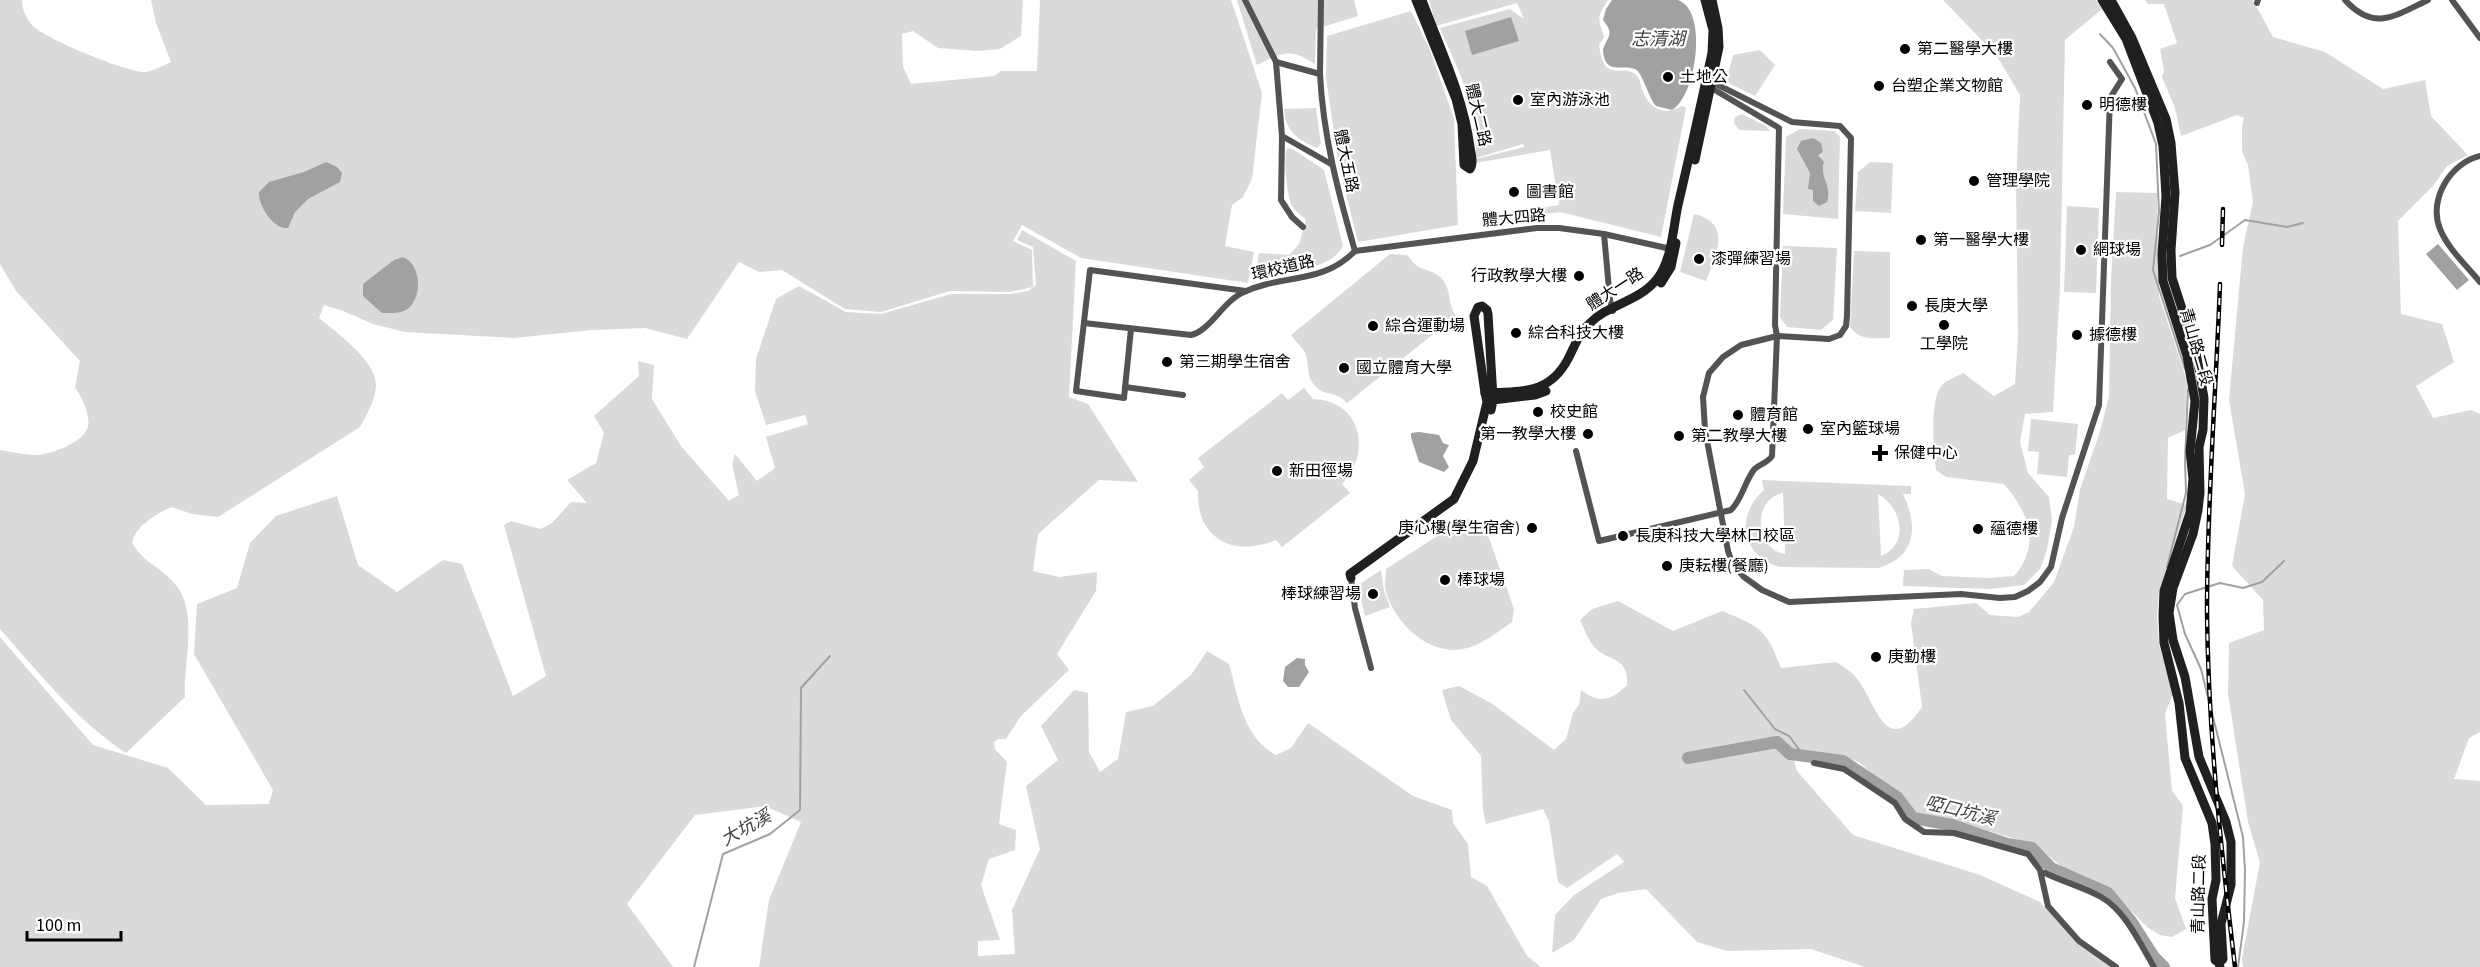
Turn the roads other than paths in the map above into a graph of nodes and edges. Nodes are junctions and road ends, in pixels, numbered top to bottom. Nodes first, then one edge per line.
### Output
1 (1245, 0) edge
2 (1321, 0) edge
3 (1416, 0) edge
4 (1422, 0) edge
5 (1705, 0) edge
6 (1713, 0) edge
7 (2102, 0) edge
8 (2111, 0) edge
9 (2345, 0) edge
10 (2428, 0) edge
11 (2452, 0) edge
12 (2480, 38) edge
13 (1276, 62) junction
14 (2110, 62) dead end
15 (1320, 75) junction
16 (1709, 84) junction
17 (1282, 136) junction
18 (2480, 156) edge
19 (1331, 164) junction
20 (1303, 227) dead end
21 (1604, 234) junction
22 (1672, 249) junction
23 (1354, 251) junction
24 (2480, 282) edge
25 (1246, 291) junction
26 (1613, 309) junction
27 (1084, 323) junction
28 (1131, 329) junction
29 (1776, 336) junction
30 (1125, 387) junction
31 (1183, 395) dead end
32 (1489, 397) junction
33 (1576, 451) dead end
34 (1720, 513) junction
35 (1351, 578) joint
36 (1371, 668) dead end
37 (1814, 763) dead end
38 (2046, 873) dead end
39 (2220, 965) edge
40 (2116, 967) edge
41 (2154, 967) edge

1 - 13 street
2 - 15 street, 體大五路
3 - 4 street, 體大二路
5 - 16 street, 體大一路
6 - 16 street, 體大一路
7 - 39 street, 青山路二段
8 - 39 street, 青山路二段
9 - 10 street
11 - 12 street
13 - 15 street
13 - 17 street
14 - 34 street
15 - 19 street, 體大五路
16 - 22 street, 體大一路
16 - 29 street
16 - 29 street
17 - 19 street
17 - 20 street
18 - 24 street
19 - 23 street, 體大五路
21 - 22 street, 體大四路
21 - 23 street, 體大四路
21 - 26 street
22 - 26 street, 體大一路
23 - 25 street, 環校道路
25 - 27 street
25 - 28 street, 環校道路
26 - 32 street, 體大一路
27 - 28 street
27 - 30 street
28 - 30 street
29 - 34 street
29 - 34 street
30 - 31 street
32 - 32 street
32 - 35 street
33 - 34 street
35 - 36 street
37 - 40 street
38 - 41 street

